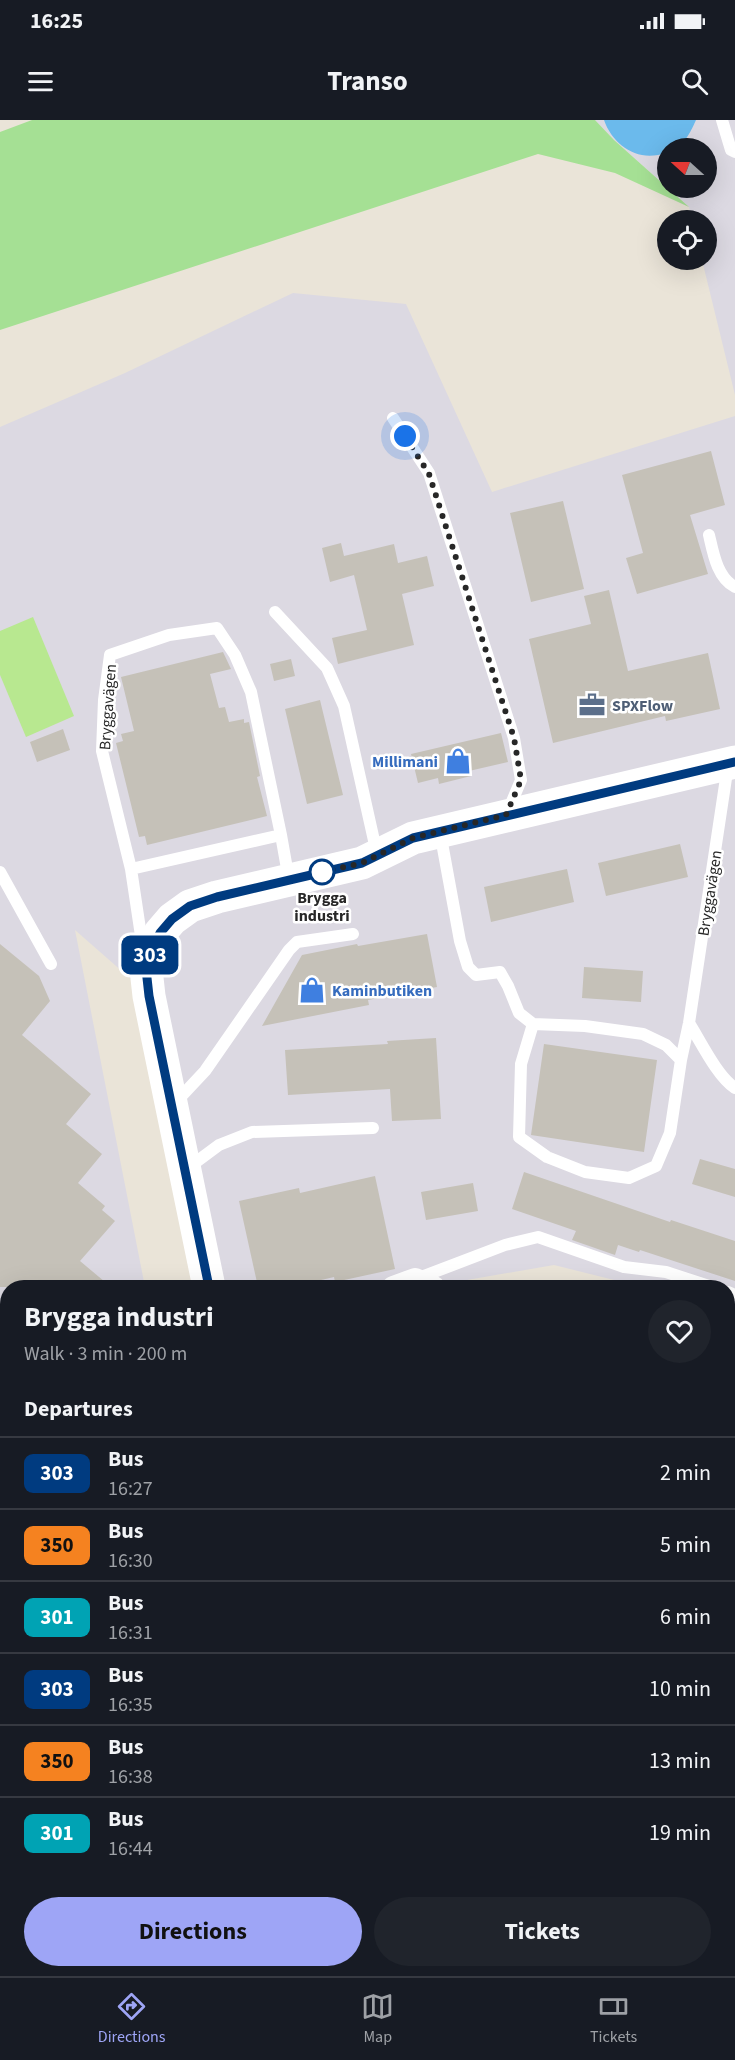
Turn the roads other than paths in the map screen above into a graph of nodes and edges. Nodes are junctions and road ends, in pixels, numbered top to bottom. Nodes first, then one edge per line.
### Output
1 (722, 120) edge
2 (735, 152) edge
3 (393, 418) dead end
4 (710, 535) dead end
5 (735, 587) edge
6 (275, 612) dead end
7 (732, 762) edge
8 (506, 815) junction
9 (440, 831) junction
10 (280, 835) junction
11 (378, 855) junction
12 (131, 869) junction
13 (0, 872) edge
14 (289, 880) junction
15 (353, 934) dead end
16 (51, 964) dead end
17 (146, 969) junction
18 (689, 1023) junction
19 (533, 1024) junction
20 (681, 1060) junction
21 (735, 1088) edge
22 (172, 1106) junction
23 (373, 1128) dead end
24 (185, 1170) junction
25 (208, 1280) edge
26 (431, 1280) edge
27 (691, 1280) edge

1 - 2 lane
3 - 8 lane
4 - 5 lane
6 - 11 lane
7 - 8 main road, Bryggavägen
7 - 18 lane, Bryggavägen
8 - 9 main road, Bryggavägen
9 - 11 main road, Bryggavägen
9 - 19 lane
10 - 12 lane
10 - 12 lane, Bryggavägen
10 - 14 lane, Bryggavägen
11 - 14 main road, Bryggavägen
12 - 17 lane, Bryggavägen
13 - 16 lane
14 - 17 main road, Bryggavägen
15 - 22 lane
17 - 22 main road, Bryggavägen
18 - 20 lane, Bryggavägen
18 - 21 lane
19 - 20 lane
19 - 20 lane, Bryggavägen
22 - 24 main road, Bryggavägen
23 - 24 lane
24 - 25 main road, Bryggavägen
26 - 27 lane

